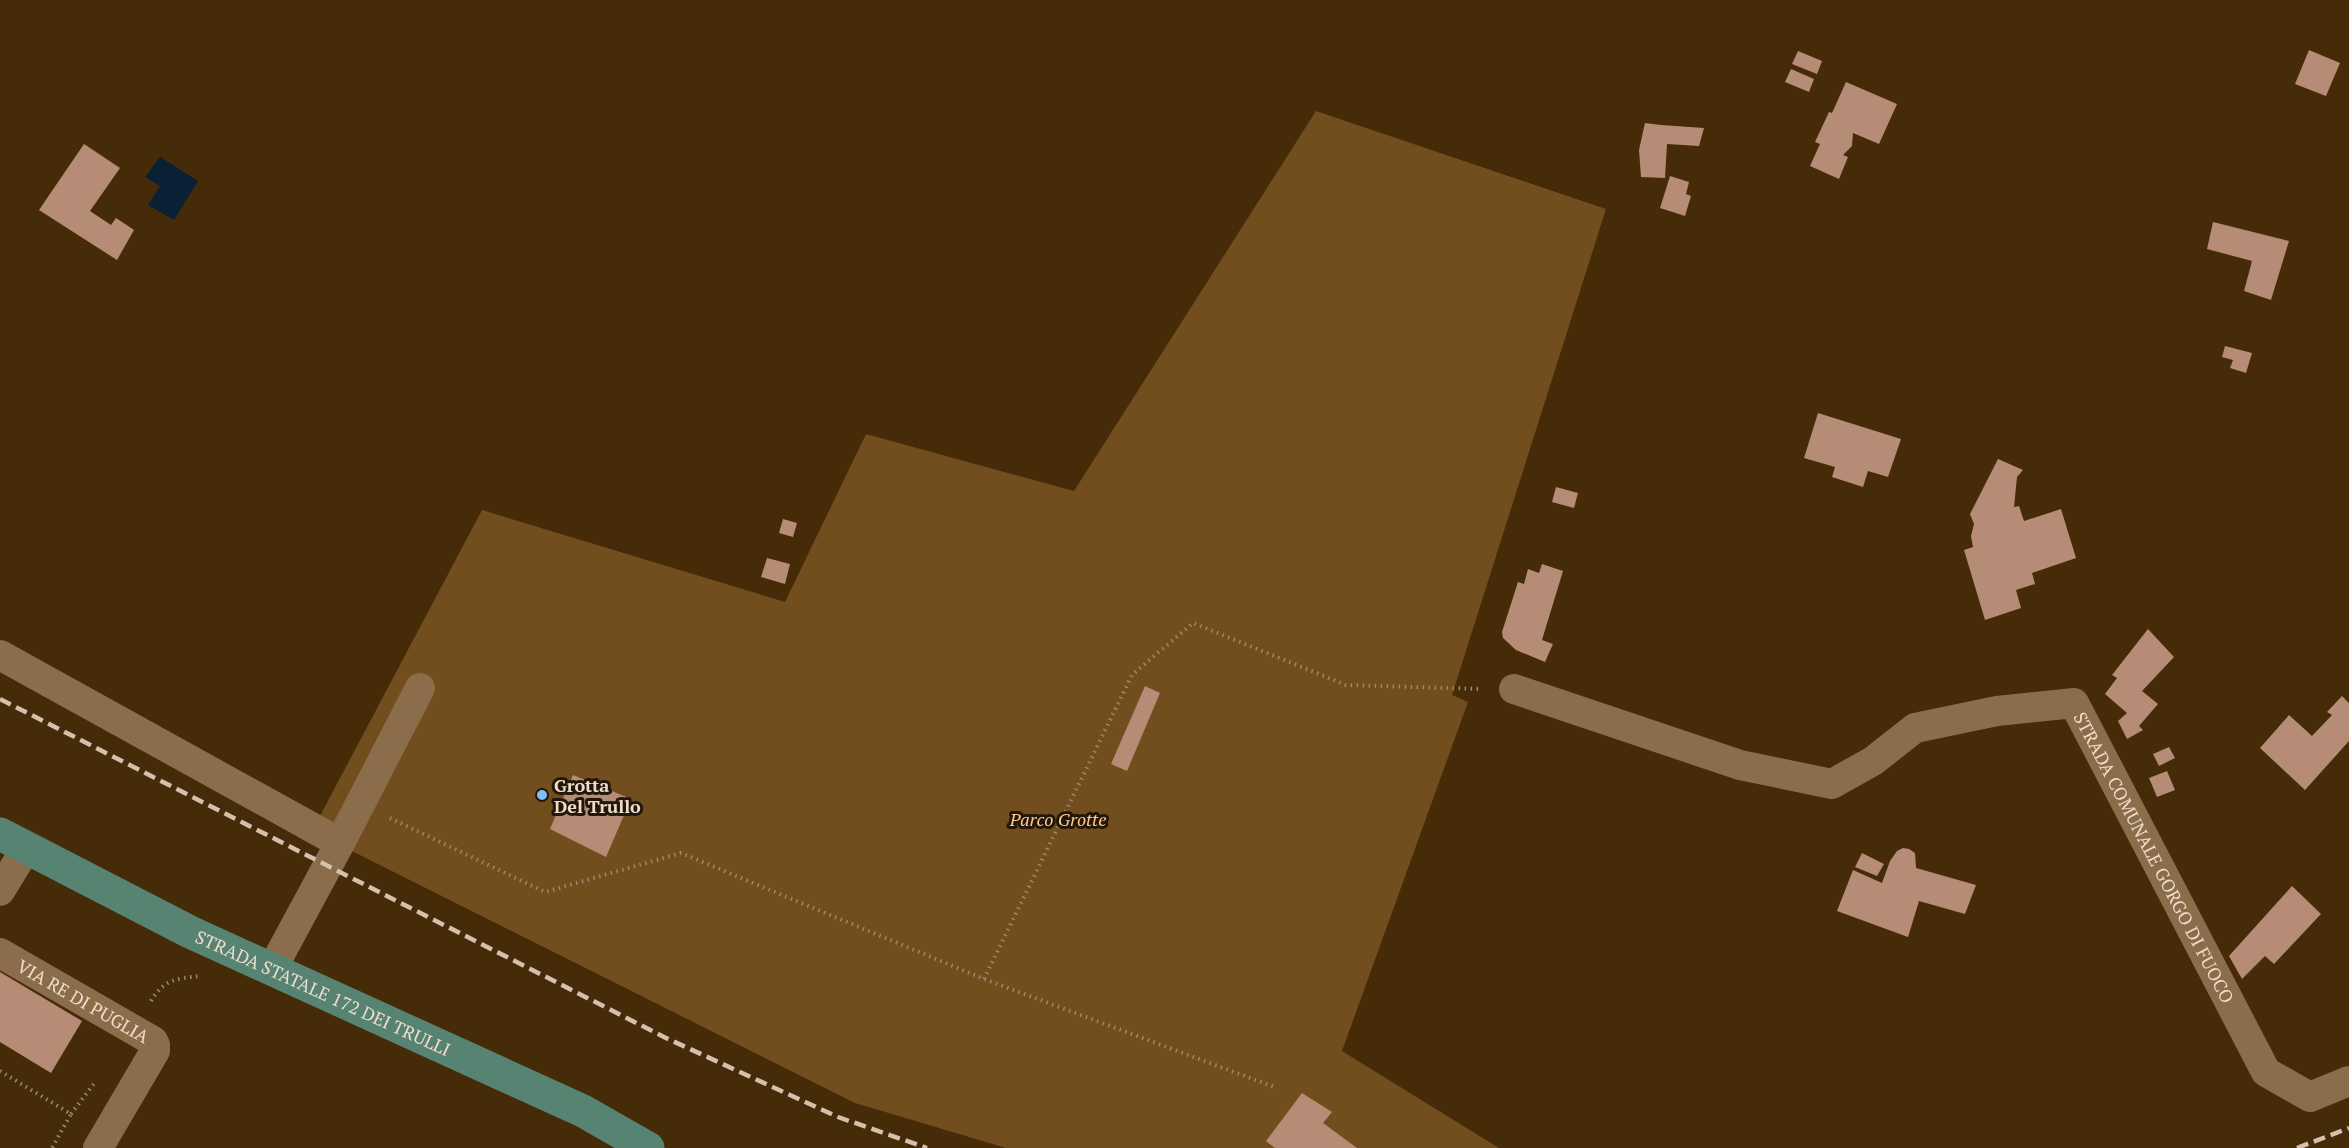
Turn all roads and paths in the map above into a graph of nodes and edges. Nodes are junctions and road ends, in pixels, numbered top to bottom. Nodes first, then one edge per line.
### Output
1 (0, 655) edge
2 (420, 688) dead end
3 (1514, 689) joint
4 (380, 814) dead end
5 (13, 840) edge
6 (340, 843) junction
7 (0, 891) edge
8 (0, 953) edge
9 (272, 969) junction
10 (984, 979) junction
11 (0, 1071) edge
12 (2349, 1081) edge
13 (1277, 1088) dead end
14 (52, 1148) edge
15 (98, 1148) edge
16 (648, 1148) edge

1 - 6 street
2 - 6 street
3 - 10 path
3 - 12 street, STRADA COMUNALE GORGO DI FUOCO
4 - 10 path
5 - 7 street
5 - 9 main road, STRADA STATALE 172 DEI TRULLI
6 - 9 street
8 - 15 street, VIA RE DI PUGLIA
9 - 16 main road, STRADA STATALE 172 DEI TRULLI
10 - 13 path
11 - 14 path

